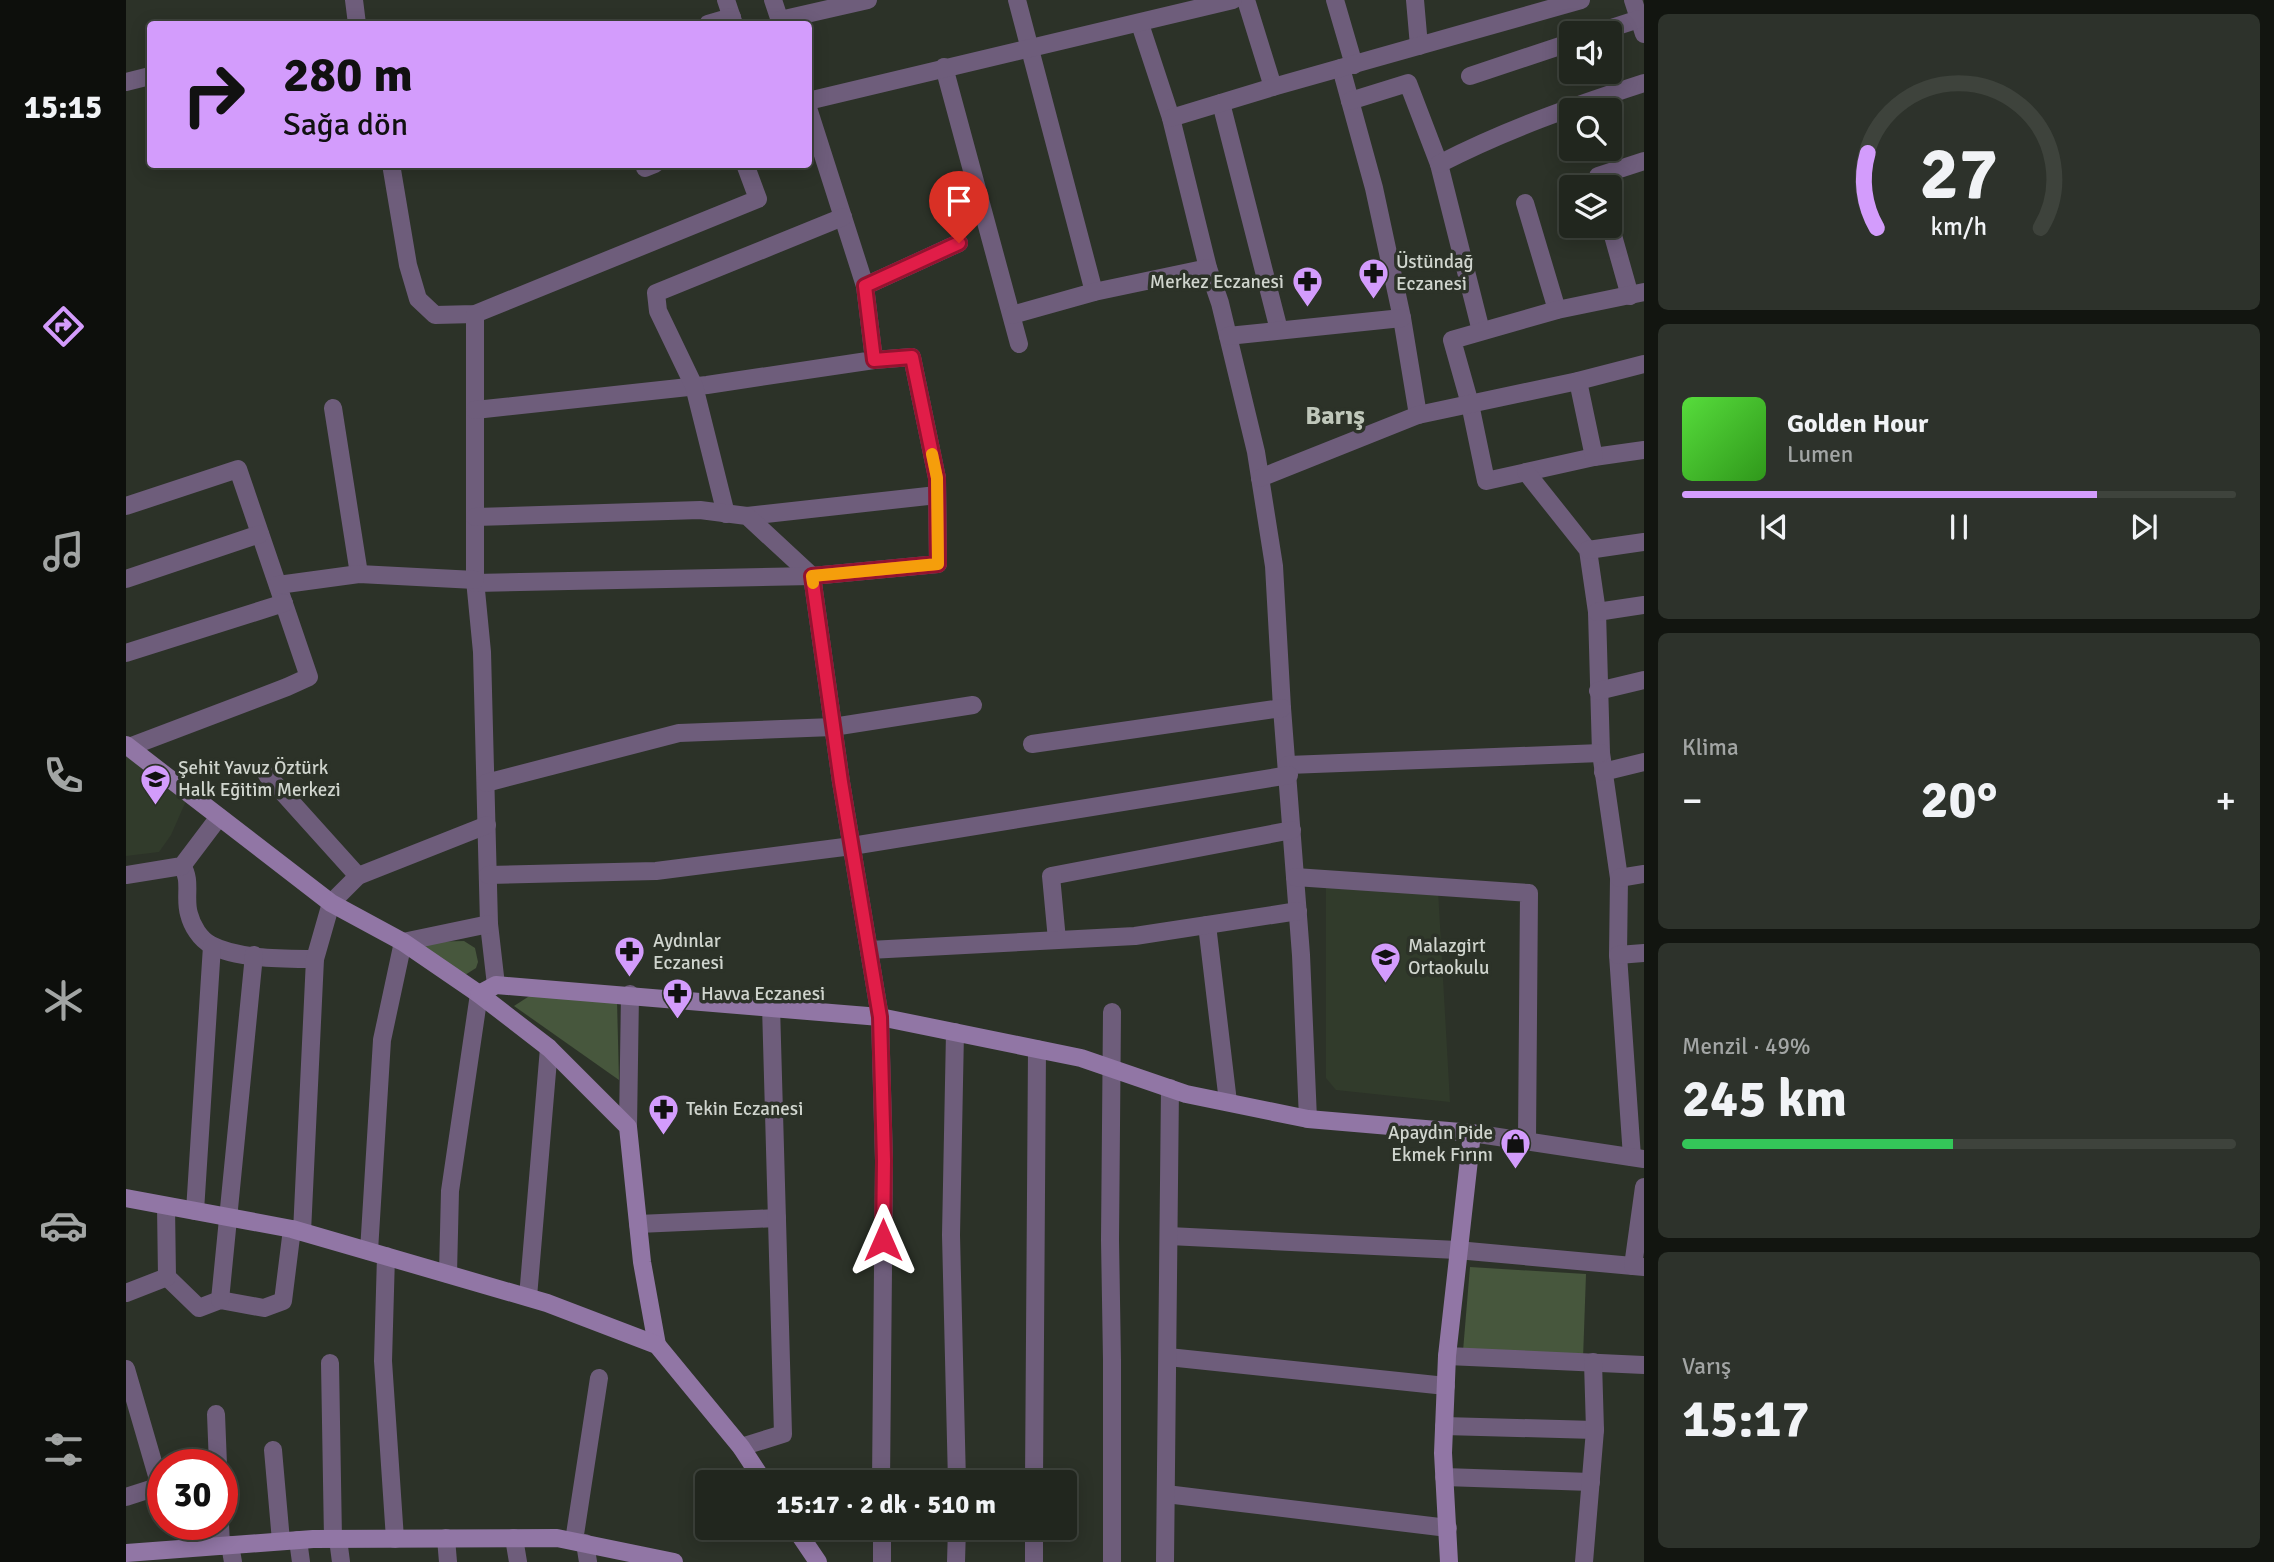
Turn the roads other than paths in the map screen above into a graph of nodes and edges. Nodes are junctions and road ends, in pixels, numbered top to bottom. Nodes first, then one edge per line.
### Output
1 (354, 0) edge
2 (773, 0) edge
3 (868, 0) edge
4 (1017, 0) edge
5 (1233, 0) edge
6 (1246, 0) edge
7 (1335, 0) edge
8 (1415, 0) edge
9 (1581, 0) edge
10 (1633, 0) edge
11 (731, 14) edge
12 (352, 21) edge
13 (715, 21) edge
14 (781, 21) edge
15 (785, 21) edge
16 (1140, 24) junction
17 (1642, 26) edge
18 (1622, 29) edge
19 (1559, 45) edge
20 (1419, 47) junction
21 (1028, 49) junction
22 (944, 67) junction
23 (1348, 67) junction
24 (1470, 76) dead end
25 (147, 77) edge
26 (126, 82) edge
27 (1644, 83) edge
28 (1273, 87) junction
29 (812, 99) edge
30 (1350, 102) junction
31 (1221, 103) junction
32 (1171, 118) junction
33 (812, 120) edge
34 (1644, 161) edge
35 (1439, 164) junction
36 (392, 168) edge
37 (746, 168) edge
38 (1600, 175) edge
39 (1525, 203) dead end
40 (843, 217) junction
41 (1615, 238) edge
42 (959, 243) dead end
43 (1208, 268) junction
44 (865, 286) junction
45 (1094, 292) junction
46 (1637, 294) edge
47 (1557, 310) junction
48 (475, 314) junction
49 (1012, 314) junction
50 (1402, 318) junction
51 (1279, 330) junction
52 (1481, 331) junction
53 (1228, 336) junction
54 (1020, 344) dead end
55 (874, 360) junction
56 (1644, 364) edge
57 (1578, 381) junction
58 (694, 386) junction
59 (1470, 404) junction
60 (333, 408) dead end
61 (475, 410) junction
62 (1418, 415) junction
63 (1644, 450) edge
64 (1594, 457) junction
65 (1525, 472) junction
66 (1260, 478) junction
67 (937, 495) junction
68 (126, 506) edge
69 (726, 514) junction
70 (747, 516) junction
71 (475, 517) junction
72 (260, 534) junction
73 (1644, 542) edge
74 (1588, 550) junction
75 (359, 574) junction
76 (812, 576) junction
77 (126, 579) edge
78 (475, 581) junction
79 (278, 585) junction
80 (284, 603) junction
81 (1644, 605) edge
82 (1597, 612) junction
83 (126, 653) edge
84 (1644, 680) edge
85 (1598, 691) junction
86 (973, 705) dead end
87 (1282, 708) junction
88 (833, 727) junction
89 (1032, 744) dead end
90 (128, 746) edge
91 (1601, 752) junction
92 (1644, 762) edge
93 (1288, 770) junction
94 (1603, 772) junction
95 (267, 775) dead end
96 (486, 783) junction
97 (219, 817) junction
98 (487, 825) junction
99 (1292, 830) junction
100 (852, 846) junction
101 (182, 866) junction
102 (1644, 874) edge
103 (126, 875) edge
104 (488, 875) junction
105 (358, 876) junction
106 (1295, 877) junction
107 (1619, 878) junction
108 (331, 903) junction
109 (1297, 911) junction
110 (489, 924) junction
111 (1207, 925) junction
112 (1058, 940) junction
113 (403, 942) junction
114 (212, 946) junction
115 (869, 950) junction
116 (1644, 953) edge
117 (254, 955) junction
118 (1618, 955) junction
119 (314, 958) junction
120 (496, 985) junction
121 (479, 994) junction
122 (630, 994) junction
123 (771, 1006) junction
124 (1112, 1012) dead end
125 (880, 1017) junction
126 (955, 1032) junction
127 (549, 1048) junction
128 (1037, 1049) junction
129 (1113, 1069) junction
130 (1170, 1088) junction
131 (1228, 1102) junction
132 (1308, 1119) junction
133 (628, 1127) junction
134 (1472, 1133) junction
135 (1527, 1141) junction
136 (1638, 1158) edge
137 (1644, 1187) edge
138 (126, 1198) edge
139 (166, 1206) junction
140 (195, 1211) junction
141 (228, 1217) junction
142 (777, 1218) junction
143 (638, 1224) junction
144 (297, 1230) junction
145 (1169, 1236) junction
146 (1457, 1250) junction
147 (377, 1254) junction
148 (1639, 1266) edge
149 (448, 1274) junction
150 (167, 1278) junction
151 (126, 1293) edge
152 (528, 1297) junction
153 (220, 1300) junction
154 (657, 1345) junction
155 (1447, 1356) junction
156 (1168, 1357) junction
157 (1593, 1362) junction
158 (330, 1363) dead end
159 (1644, 1365) edge
160 (126, 1369) edge
161 (599, 1378) dead end
162 (1446, 1386) junction
163 (216, 1414) dead end
164 (1444, 1426) junction
165 (1595, 1430) junction
166 (741, 1447) junction
167 (217, 1449) edge
168 (272, 1450) dead end
169 (756, 1470) edge
170 (881, 1470) edge
171 (957, 1470) edge
172 (1034, 1470) edge
173 (1444, 1477) junction
174 (1591, 1482) junction
175 (1166, 1494) junction
176 (126, 1497) edge
177 (1448, 1528) junction
178 (446, 1538) junction
179 (514, 1538) junction
180 (335, 1539) junction
181 (395, 1539) junction
182 (803, 1540) edge
183 (881, 1540) edge
184 (957, 1540) edge
185 (1034, 1540) edge
186 (290, 1541) junction
187 (579, 1542) junction
188 (228, 1551) edge
189 (138, 1556) edge
190 (301, 1562) edge
191 (341, 1562) edge
192 (448, 1562) edge
193 (518, 1562) edge
194 (588, 1562) edge
195 (674, 1562) edge
196 (817, 1562) edge
197 (882, 1562) edge
198 (957, 1562) edge
199 (1034, 1562) edge
200 (1112, 1562) edge
201 (1165, 1562) edge
202 (1450, 1562) edge
203 (1584, 1562) edge

1 - 12 street
2 - 14 street
3 - 15 street
4 - 21 street
5 - 16 street
6 - 28 street
7 - 23 street
8 - 20 street
9 - 20 street
10 - 17 street
11 - 13 street
16 - 21 street
16 - 32 street
17 - 18 street
19 - 24 street
20 - 23 street
21 - 22 street
21 - 45 street
22 - 29 street
22 - 49 street
23 - 28 street
23 - 30 street
25 - 26 street
27 - 35 street
28 - 31 street
30 - 35 street
30 - 50 street
31 - 32 street
31 - 51 street
32 - 43 street
33 - 40 street
34 - 38 street
35 - 52 street
36 - 48 street
37 - 48 street
39 - 47 street
40 - 44 street
40 - 58 street
41 - 46 street
42 - 44 street
43 - 45 street
43 - 53 street
44 - 55 street
45 - 49 street
46 - 47 street
47 - 52 street
48 - 61 street
49 - 54 street
50 - 51 street
50 - 62 street
51 - 53 street
52 - 59 street
53 - 66 street
55 - 58 street
55 - 67 street
56 - 57 street
57 - 59 street
57 - 64 street
58 - 61 street
58 - 69 street
59 - 62 street
59 - 65 street
60 - 75 street
61 - 71 street
62 - 66 street
63 - 64 street
64 - 65 street
65 - 74 street
66 - 87 street
67 - 70 street
67 - 76 street
68 - 72 street
69 - 70 street
69 - 71 street
70 - 76 street
71 - 78 street
72 - 77 street
72 - 79 street
73 - 74 street
74 - 82 street
75 - 78 street
75 - 79 street
76 - 78 street
76 - 88 street
78 - 96 street
79 - 80 street
80 - 83 street
80 - 90 street
81 - 82 street
82 - 85 street
84 - 85 street
85 - 91 street
86 - 88 street
87 - 89 street
87 - 93 street
88 - 96 street
88 - 100 street
90 - 97 main road
91 - 93 street
91 - 94 street
92 - 94 street
93 - 99 street
93 - 100 street
94 - 107 street
95 - 105 street
96 - 98 street
97 - 101 street
97 - 108 main road
98 - 104 street
98 - 105 street
99 - 106 street
99 - 112 street
100 - 104 street
100 - 115 street
101 - 103 street
101 - 114 street
102 - 107 street
104 - 110 street
105 - 108 street
106 - 109 street
106 - 135 street
107 - 118 street
108 - 113 main road
108 - 119 street
109 - 111 street
109 - 132 street
110 - 113 street
110 - 120 street
111 - 112 street
111 - 131 street
112 - 115 street
113 - 121 main road
113 - 147 street
114 - 117 street
114 - 140 street
115 - 125 street
116 - 118 street
117 - 119 street
117 - 141 street
118 - 136 street
119 - 144 street
120 - 121 main road
120 - 122 main road
121 - 127 main road
121 - 149 street
122 - 123 main road
122 - 133 street
123 - 125 main road
123 - 142 street
124 - 129 street
125 - 126 main road
125 - 170 street
126 - 128 main road
126 - 171 street
127 - 133 main road
127 - 152 street
128 - 129 main road
128 - 172 street
129 - 130 main road
129 - 200 street
130 - 131 main road
130 - 145 street
131 - 132 main road
132 - 134 main road
133 - 143 main road
134 - 135 street
134 - 146 main road
135 - 136 street
137 - 148 street
138 - 139 main road
139 - 140 main road
139 - 150 street
140 - 141 main road
141 - 144 main road
141 - 153 street
142 - 143 street
142 - 166 street
143 - 154 main road
144 - 147 main road
144 - 153 street
145 - 146 street
145 - 156 street
146 - 148 street
146 - 155 main road
147 - 149 main road
147 - 181 street
149 - 152 main road
150 - 151 street
150 - 153 street
152 - 154 main road
154 - 166 main road
155 - 157 street
155 - 162 main road
156 - 162 street
156 - 175 street
157 - 159 street
157 - 165 street
158 - 180 street
160 - 176 street
161 - 187 street
162 - 164 main road
163 - 167 street
164 - 165 street
164 - 173 main road
165 - 174 street
166 - 169 main road
168 - 186 street
173 - 174 street
173 - 177 main road
174 - 203 street
175 - 177 street
175 - 201 street
177 - 202 main road
178 - 179 main road
178 - 181 main road
178 - 192 street
179 - 187 main road
179 - 193 street
180 - 181 main road
180 - 186 main road
180 - 191 street
182 - 196 main road
183 - 197 street
184 - 198 street
185 - 199 street
186 - 188 main road
186 - 190 street
187 - 194 street
187 - 195 main road
188 - 189 main road

